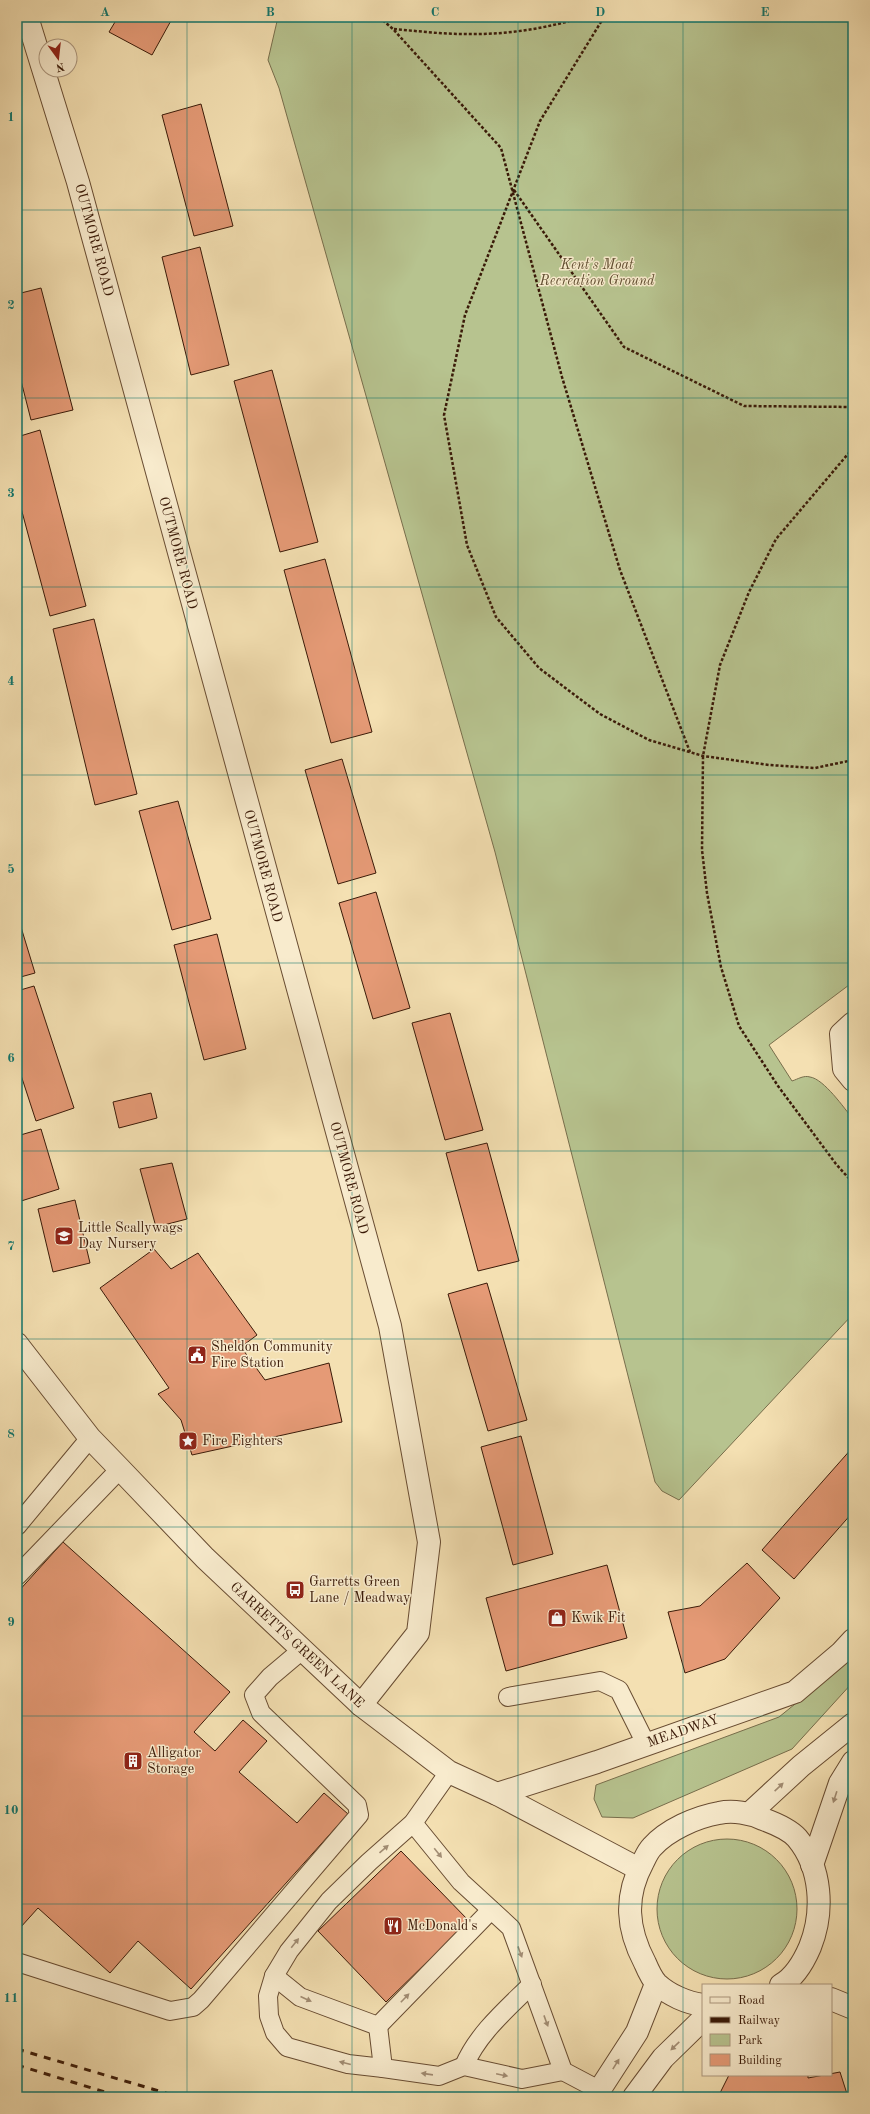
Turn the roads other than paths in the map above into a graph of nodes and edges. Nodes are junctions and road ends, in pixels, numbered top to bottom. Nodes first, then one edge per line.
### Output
1 (27, 17) edge
2 (853, 1023) edge
3 (853, 1080) edge
4 (17, 1344) edge
5 (90, 1438) junction
6 (120, 1469) junction
7 (17, 1526) edge
8 (17, 1576) edge
9 (853, 1640) edge
10 (302, 1650) junction
11 (508, 1696) dead end
12 (362, 1705) junction
13 (853, 1724) edge
14 (646, 1744) junction
15 (853, 1762) edge
16 (449, 1772) junction
17 (497, 1794) junction
18 (750, 1813) junction
19 (413, 1823) junction
20 (812, 1865) junction
21 (639, 1869) junction
22 (491, 1910) junction
23 (17, 1962) edge
24 (274, 1976) junction
25 (790, 1983) edge
26 (532, 1984) junction
27 (656, 1984) junction
28 (832, 1999) edge
29 (702, 2005) edge
30 (853, 2008) edge
31 (702, 2020) edge
32 (378, 2026) junction
33 (464, 2066) junction
34 (383, 2068) junction
35 (564, 2071) junction
36 (597, 2094) edge
37 (634, 2097) edge

1 - 12 street, OUTMORE ROAD
2 - 3 street
4 - 5 street, GARRETTS GREEN LANE
5 - 6 street, GARRETTS GREEN LANE
5 - 7 lane
6 - 8 lane
6 - 10 street, GARRETTS GREEN LANE
9 - 14 street, MEADWAY
10 - 12 street, GARRETTS GREEN LANE
10 - 23 lane
11 - 14 lane
12 - 16 street, GARRETTS GREEN LANE
18 -> 13 street
14 - 17 street, MEADWAY
15 -> 20 street
16 - 17 street, GARRETTS GREEN LANE
16 - 19 lane
17 - 21 street, GARRETTS GREEN LANE
18 - 20 street
18 - 21 street
19 -> 22 lane
24 -> 19 lane
20 - 25 street
21 - 27 street
22 -> 26 lane
32 -> 22 lane
24 -> 32 lane
34 -> 24 lane
26 - 33 lane
26 -> 35 lane
27 - 29 street
36 -> 27 street
28 - 30 street
31 -> 37 street
32 - 34 lane
33 -> 34 lane
33 -> 35 lane
35 - 36 lane

